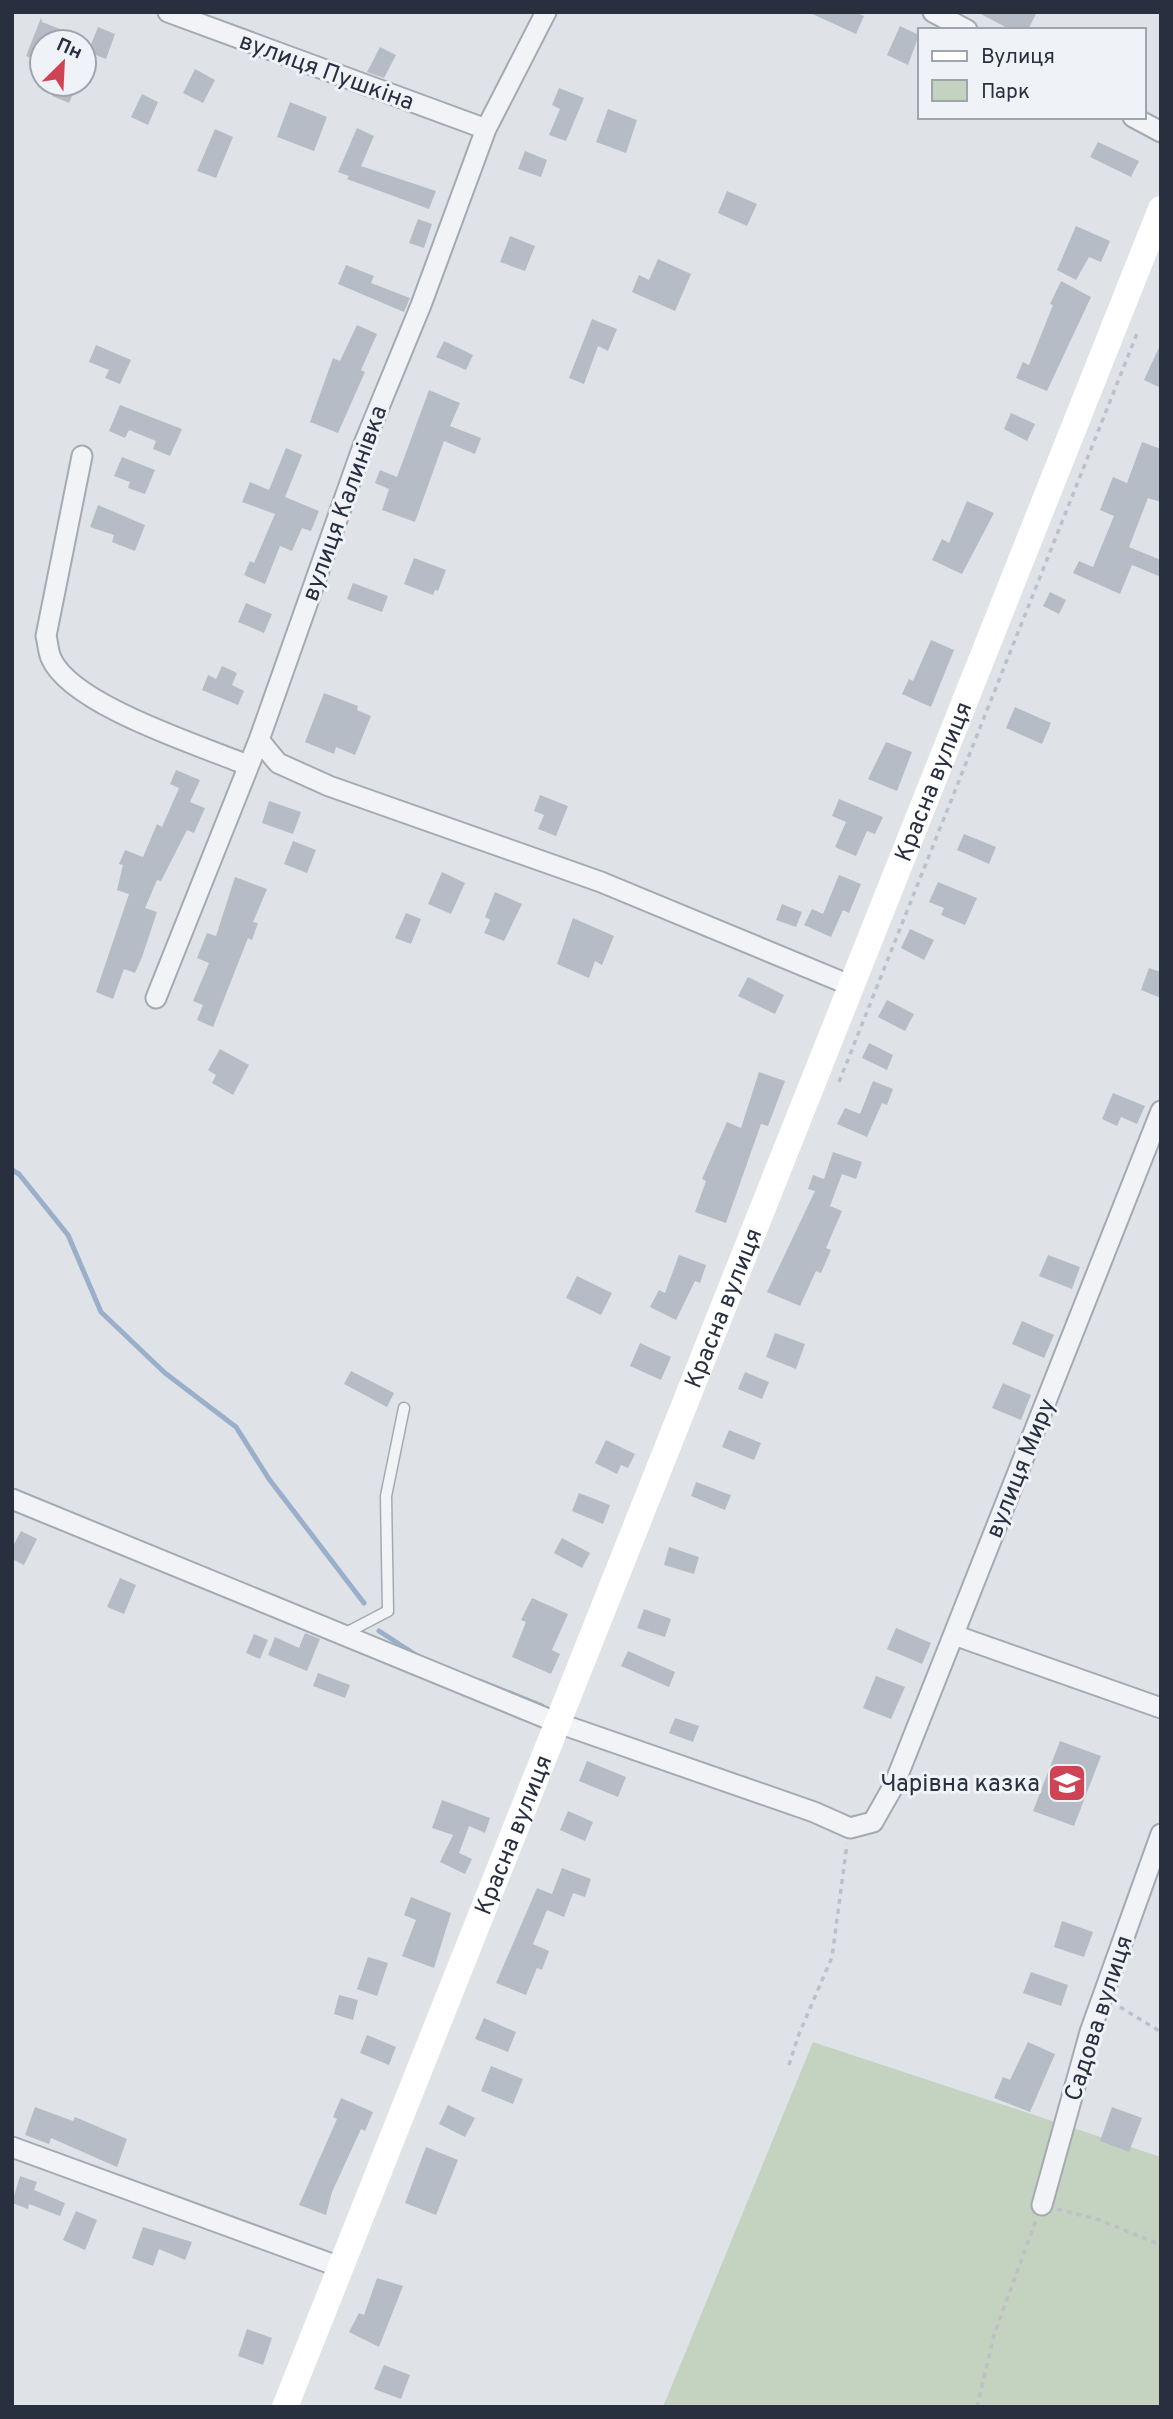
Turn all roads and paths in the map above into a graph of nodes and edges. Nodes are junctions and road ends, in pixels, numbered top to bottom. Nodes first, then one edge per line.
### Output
1 (167, 12) edge
2 (545, 12) edge
3 (933, 12) edge
4 (963, 28) edge
5 (1137, 119) edge
6 (486, 129) junction
7 (1161, 132) edge
8 (1161, 209) edge
9 (82, 456) dead end
10 (259, 740) junction
11 (247, 765) junction
12 (852, 986) junction
13 (156, 998) dead end
14 (1161, 1111) edge
15 (404, 1408) dead end
16 (12, 1499) edge
17 (954, 1634) junction
18 (343, 1635) junction
19 (1161, 1708) edge
20 (558, 1723) junction
21 (850, 1828) junction
22 (1161, 1834) edge
23 (1103, 1996) junction
24 (1161, 2032) edge
25 (789, 2065) dead end
26 (12, 2147) edge
27 (1042, 2205) junction
28 (1161, 2245) edge
29 (340, 2267) junction
30 (285, 2407) edge
31 (977, 2407) edge

1 - 6 street, вулиця Пушкіна
2 - 6 street, вулиця Калинівка
3 - 4 street
5 - 7 street
6 - 10 street, вулиця Калинівка
8 - 12 street, Красна вулиця
9 - 11 street
10 - 11 street, вулиця Калинівка
10 - 12 street
11 - 13 street, вулиця Калинівка
12 - 20 street, Красна вулиця
14 - 17 street, вулиця Миру
15 - 18 lane
16 - 18 street
17 - 19 street
17 - 21 street, вулиця Миру
18 - 20 street
20 - 21 street
20 - 29 street, Красна вулиця
21 - 25 path
22 - 23 street, Садова вулиця
23 - 24 path
23 - 27 street, Садова вулиця
26 - 29 street
27 - 28 path
27 - 31 path
29 - 30 street, Красна вулиця

